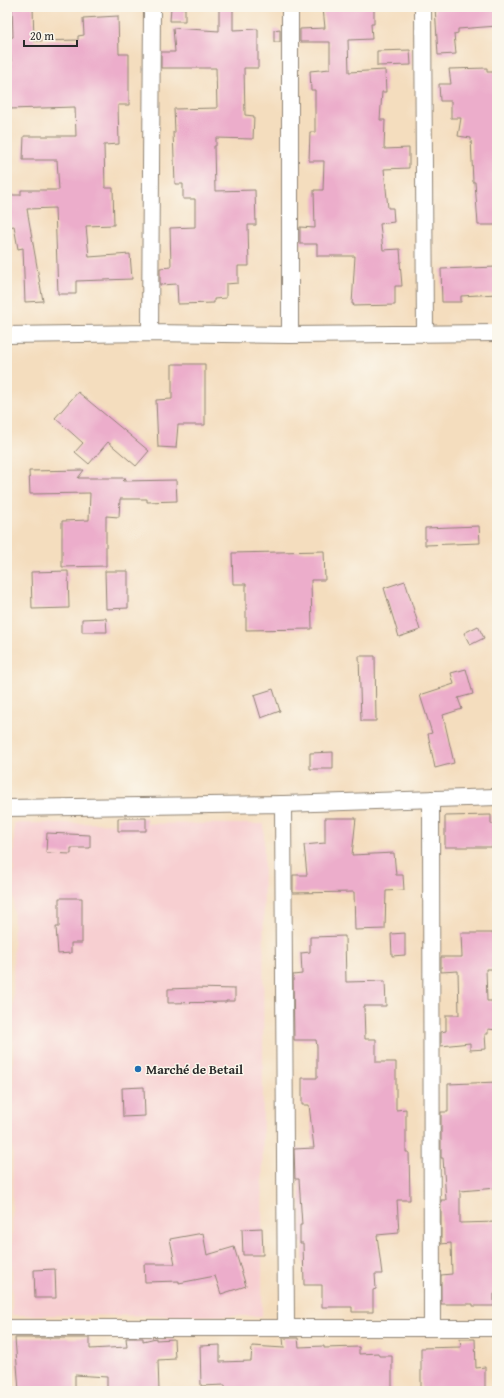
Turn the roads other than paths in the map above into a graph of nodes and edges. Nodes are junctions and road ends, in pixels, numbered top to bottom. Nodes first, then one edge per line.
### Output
1 (152, 7) edge
2 (290, 7) edge
3 (423, 7) edge
4 (150, 333) junction
5 (425, 333) junction
6 (497, 333) edge
7 (7, 335) edge
8 (290, 335) junction
9 (497, 797) edge
10 (431, 799) junction
11 (283, 804) junction
12 (7, 808) edge
13 (286, 1327) junction
14 (7, 1328) edge
15 (432, 1328) junction
16 (497, 1328) edge

1 - 4 street
2 - 8 street
3 - 5 street
4 - 7 street
4 - 8 street
5 - 6 street
5 - 8 street
9 - 10 street
10 - 11 street
10 - 15 street
11 - 12 street
11 - 13 street
13 - 14 street
13 - 15 street
15 - 16 street

